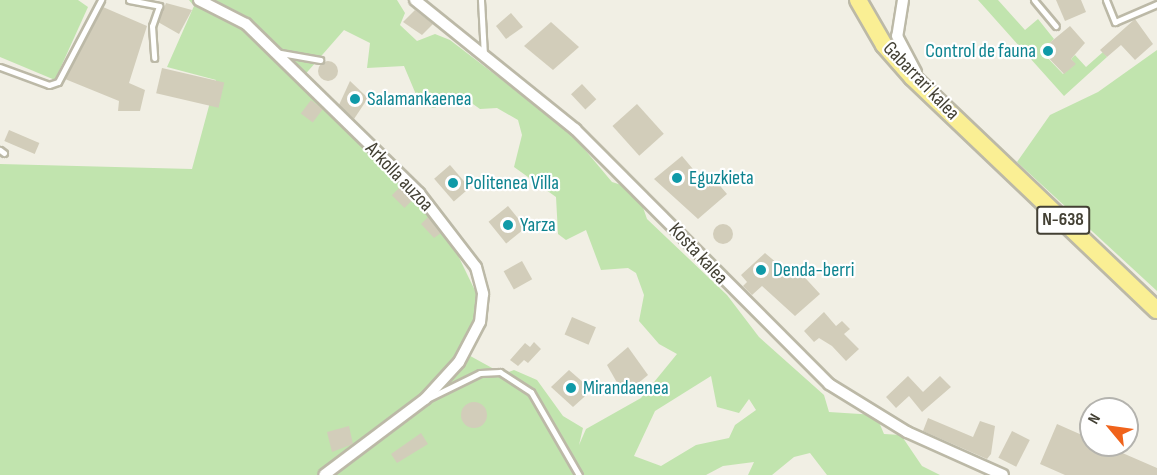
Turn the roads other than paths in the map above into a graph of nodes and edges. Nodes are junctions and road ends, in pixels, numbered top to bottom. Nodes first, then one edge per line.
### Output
1 (101, 0) edge
2 (129, 0) edge
3 (199, 0) edge
4 (415, 0) edge
5 (481, 0) edge
6 (858, 0) edge
7 (868, 0) edge
8 (903, 0) edge
9 (1034, 0) edge
10 (1106, 0) edge
11 (1157, 4) edge
12 (1056, 26) dead end
13 (275, 52) junction
14 (484, 57) junction
15 (154, 58) dead end
16 (320, 60) dead end
17 (0, 67) edge
18 (916, 72) junction
19 (969, 130) junction
20 (1157, 310) edge
21 (425, 399) junction
22 (324, 475) edge
23 (579, 475) edge
24 (1003, 475) edge

1 - 17 lane
2 - 15 lane
3 - 13 street, Arkolla auzoa
4 - 14 street, Kosta kalea
5 - 14 lane
6 - 19 main road, Gabarrari kalea / N-638
7 - 18 main road, Gabarrari kalea / N-638
8 - 18 street, Gabarrari kalea
9 - 12 lane
10 - 11 lane
13 - 16 lane
13 - 21 street, Arkolla auzoa
14 - 24 street, Kosta kalea
18 - 19 main road, Gabarrari kalea / N-638
19 - 20 main road, Gabarrari kalea / N-638
21 - 22 street, Arkolla auzoa
21 - 23 lane, Arkolla auzoa

